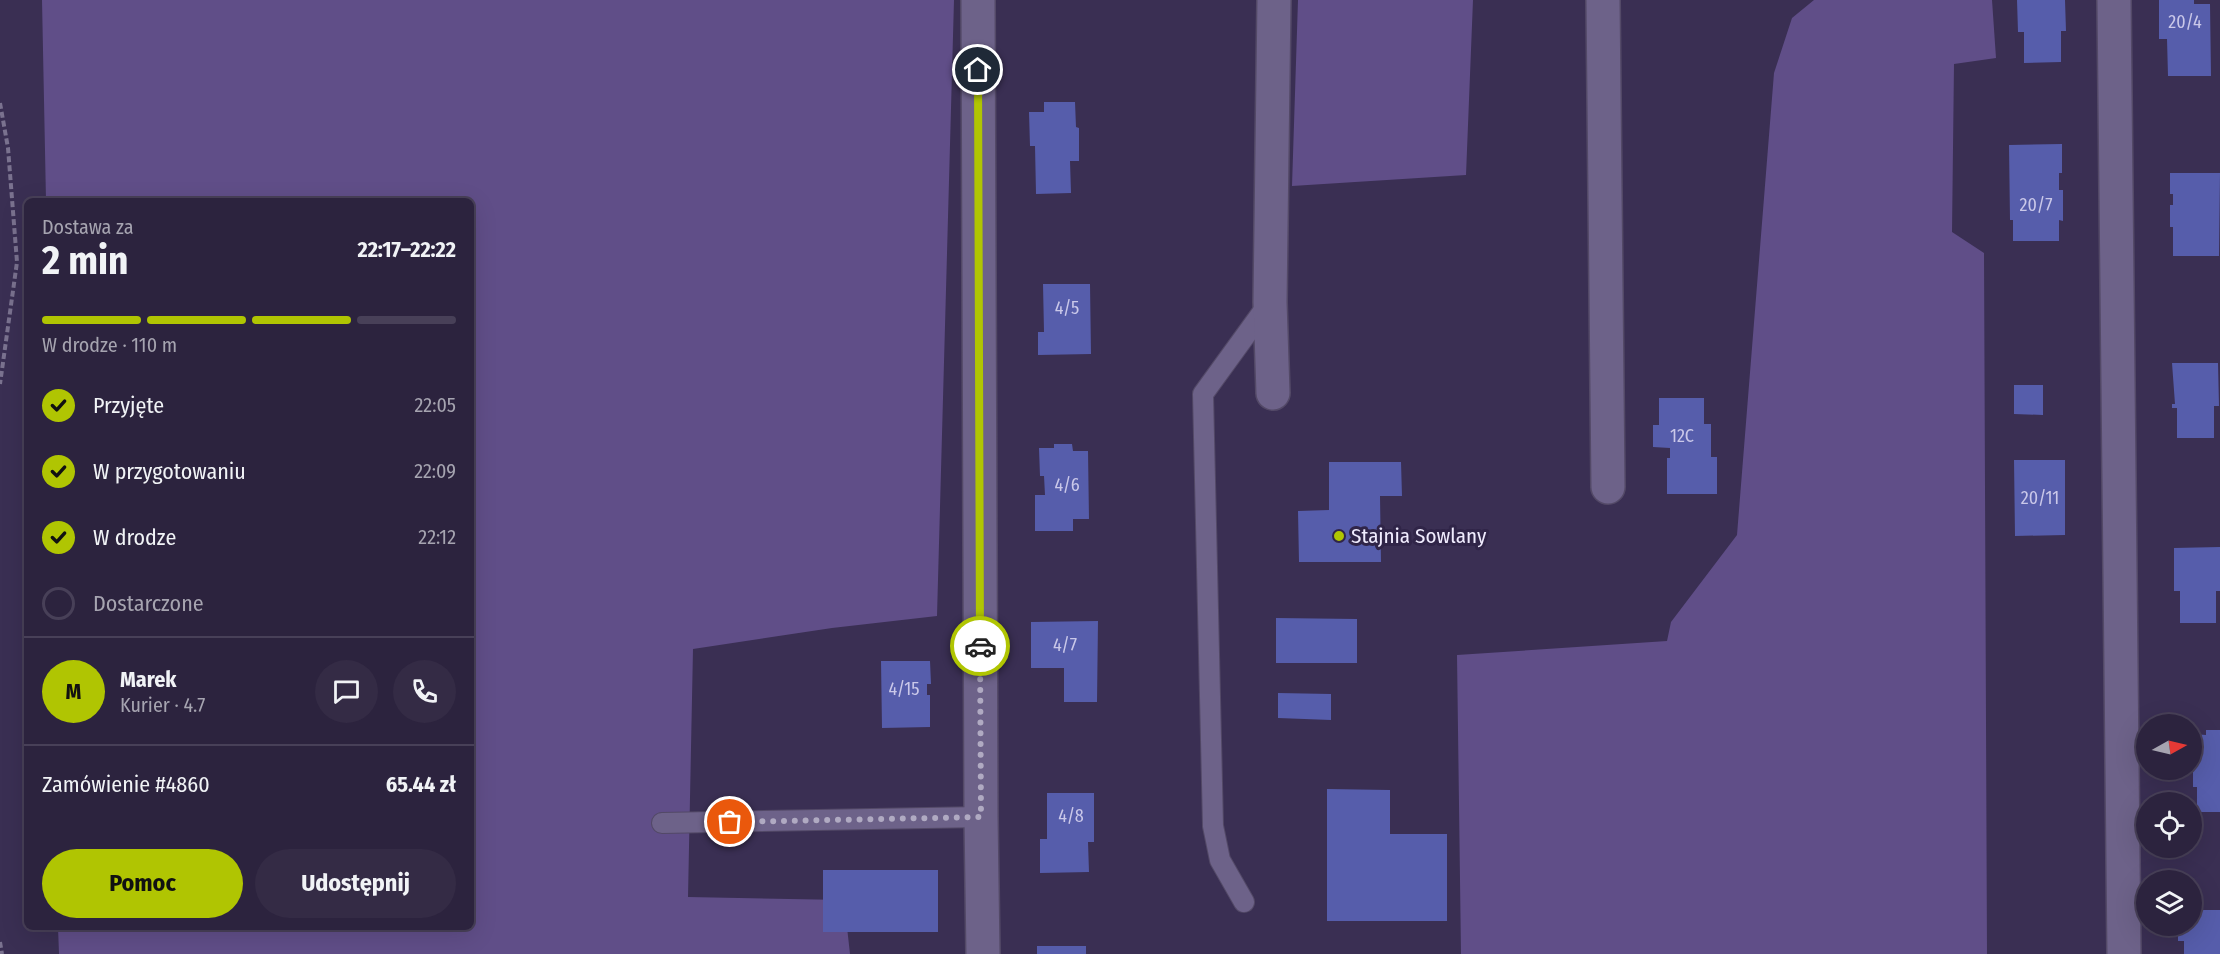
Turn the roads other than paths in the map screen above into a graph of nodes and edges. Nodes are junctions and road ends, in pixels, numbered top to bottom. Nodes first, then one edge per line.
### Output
1 (978, 0) edge
2 (1274, 0) edge
3 (1604, 0) edge
4 (2114, 0) edge
5 (1270, 302) junction
6 (1273, 393) dead end
7 (1608, 487) dead end
8 (981, 817) junction
9 (662, 823) dead end
10 (1244, 902) dead end
11 (983, 954) edge
12 (2124, 954) edge

1 - 8 street
2 - 5 street
3 - 7 street
4 - 12 street
5 - 6 street
5 - 10 lane
8 - 9 lane
8 - 11 street

